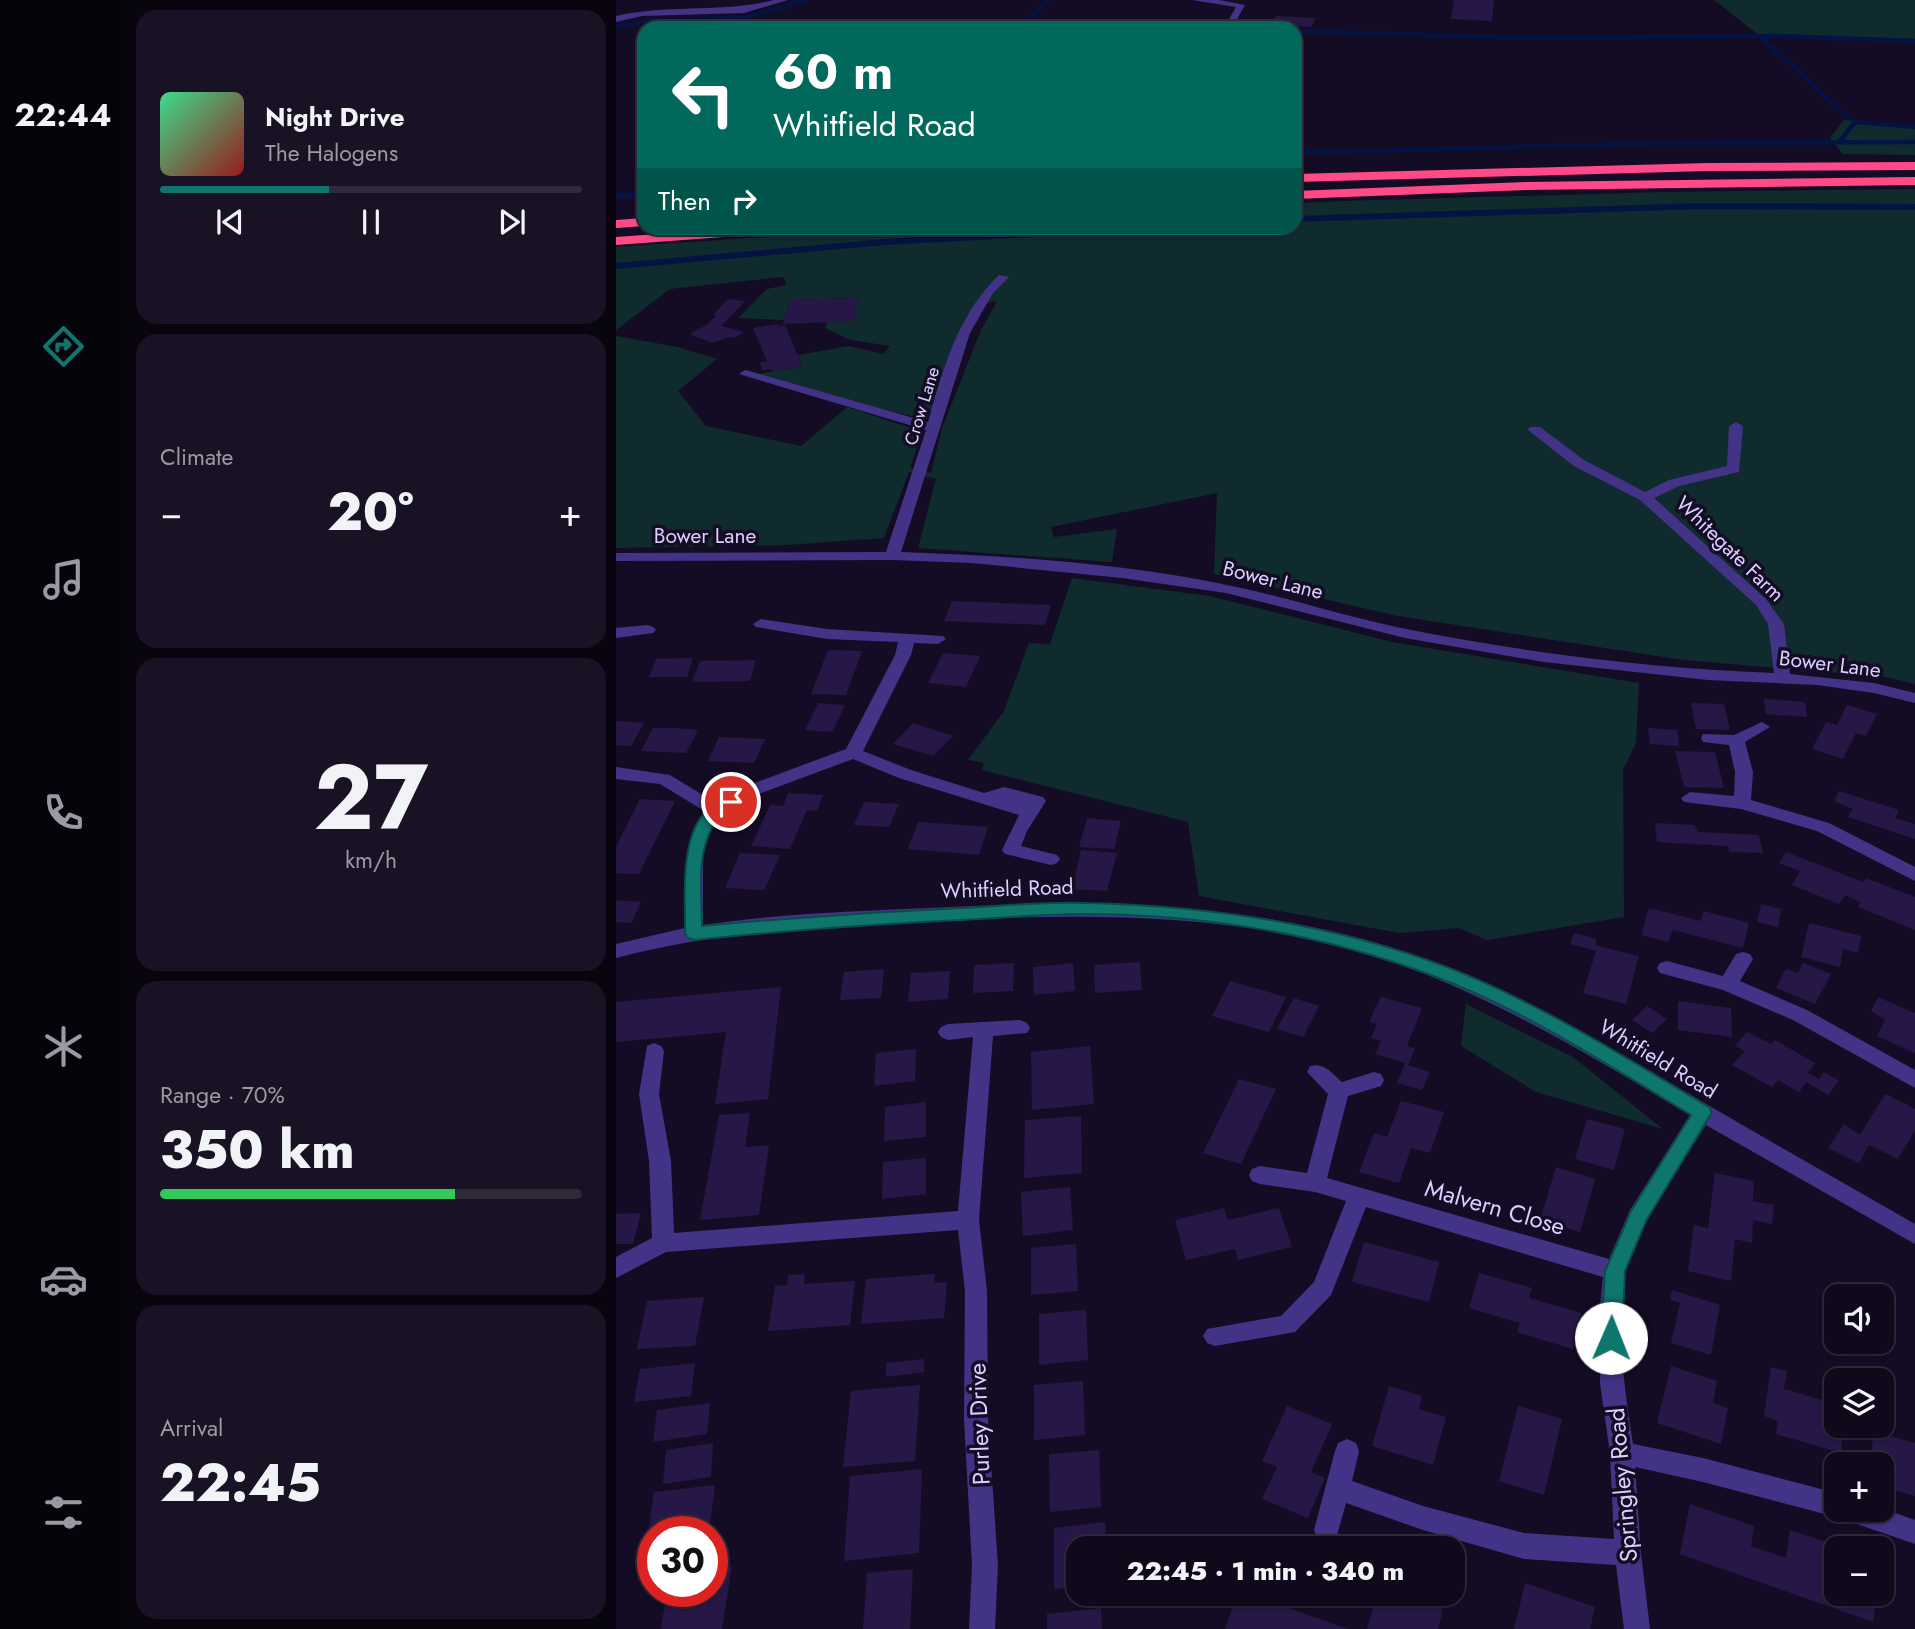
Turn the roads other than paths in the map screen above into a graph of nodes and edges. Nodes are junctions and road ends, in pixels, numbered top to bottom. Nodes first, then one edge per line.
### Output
1 (784, 0) edge
2 (1196, 0) edge
3 (616, 19) edge
4 (1232, 21) edge
5 (1915, 166) edge
6 (1302, 178) edge
7 (1915, 181) edge
8 (1302, 195) edge
9 (637, 222) edge
10 (616, 224) edge
11 (696, 235) edge
12 (616, 241) edge
13 (1003, 277) dead end
14 (745, 374) dead end
15 (1736, 425) dead end
16 (933, 428) junction
17 (1535, 430) dead end
18 (1645, 497) junction
19 (892, 556) junction
20 (616, 557) edge
21 (761, 624) dead end
22 (648, 630) dead end
23 (616, 633) edge
24 (907, 638) junction
25 (938, 639) dead end
26 (1782, 678) junction
27 (1915, 698) edge
28 (1762, 727) dead end
29 (1709, 738) dead end
30 (1736, 740) junction
31 (853, 753) junction
32 (616, 774) edge
33 (1690, 798) dead end
34 (1742, 803) junction
35 (716, 811) junction
36 (1051, 859) dead end
37 (1915, 875) edge
38 (694, 933) junction
39 (616, 951) edge
40 (1743, 959) dead end
41 (1667, 968) dead end
42 (1728, 984) junction
43 (1020, 1028) dead end
44 (984, 1029) junction
45 (948, 1032) dead end
46 (654, 1051) dead end
47 (1317, 1072) dead end
48 (1374, 1080) dead end
49 (1915, 1080) edge
50 (1339, 1091) junction
51 (1703, 1112) junction
52 (1260, 1175) dead end
53 (1315, 1183) junction
54 (1359, 1196) junction
55 (968, 1220) junction
56 (1915, 1235) edge
57 (663, 1243) junction
58 (616, 1268) edge
59 (1615, 1271) junction
60 (1215, 1336) dead end
61 (1347, 1451) dead end
62 (1622, 1454) junction
63 (1340, 1489) junction
64 (1824, 1502) edge
65 (1886, 1522) edge
66 (1327, 1530) dead end
67 (1915, 1532) edge
68 (1628, 1553) junction
69 (982, 1629) edge
70 (1637, 1629) edge

1 - 3 street
2 - 4 street
5 - 6 highway
7 - 8 highway
9 - 10 highway
11 - 12 highway
13 - 16 street, Crow Lane
14 - 16 street
15 - 18 street, Whitegate Farm
16 - 19 street, Crow Lane
17 - 18 street, Whitegate Farm
18 - 26 street, Whitegate Farm
19 - 20 street, Bower Lane
19 - 26 street, Bower Lane
21 - 24 street
22 - 23 street
24 - 25 street
24 - 31 street
26 - 27 street, Bower Lane
28 - 30 street
29 - 30 street
30 - 34 street
31 - 35 street
31 - 36 street
32 - 35 street
33 - 34 street
34 - 37 street
35 - 38 street
38 - 39 street, Whitfield Road
38 - 51 street, Whitfield Road
40 - 42 street
41 - 42 street
42 - 49 street
43 - 44 street
44 - 45 street
44 - 55 street, Purley Drive
46 - 57 street
47 - 50 street
48 - 50 street
50 - 53 street
51 - 56 street, Whitfield Road
51 - 59 street, Springley Road
52 - 53 street, Malvern Close
53 - 54 street, Malvern Close
54 - 59 street, Malvern Close
54 - 60 street
55 - 57 street
55 - 69 street, Purley Drive
57 - 58 street
59 - 62 street, Springley Road
61 - 63 street
62 - 64 street
62 - 68 street, Springley Road
63 - 66 street
63 - 68 street
65 - 67 street
68 - 70 street, Springley Road

